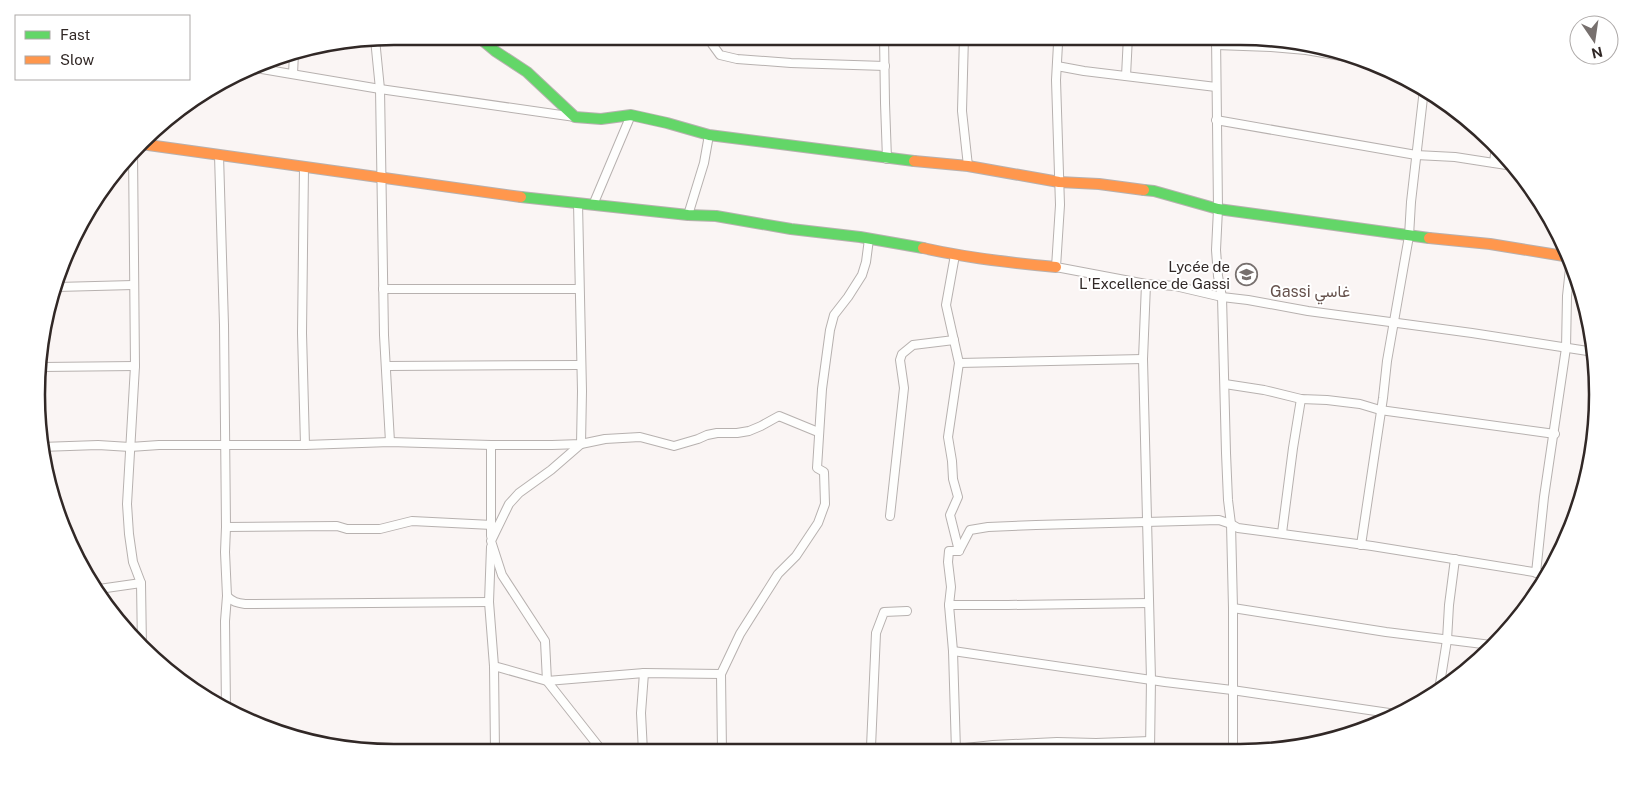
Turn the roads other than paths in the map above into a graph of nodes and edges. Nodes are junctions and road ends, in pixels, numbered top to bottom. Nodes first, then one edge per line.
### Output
1 (488, 45) edge
2 (713, 45) edge
3 (884, 45) edge
4 (964, 45) edge
5 (1057, 45) edge
6 (1128, 45) edge
7 (1216, 45) edge
8 (377, 46) edge
9 (294, 60) edge
10 (885, 66) junction
11 (1057, 66) junction
12 (267, 70) edge
13 (293, 74) junction
14 (1126, 76) junction
15 (1216, 87) junction
16 (380, 89) junction
17 (1423, 97) edge
18 (631, 115) junction
19 (575, 117) junction
20 (1216, 120) junction
21 (709, 135) junction
22 (149, 145) edge
23 (219, 155) junction
24 (1416, 155) junction
25 (1495, 156) edge
26 (887, 158) junction
27 (133, 163) edge
28 (1494, 163) junction
29 (1502, 164) edge
30 (968, 166) junction
31 (304, 167) junction
32 (383, 178) junction
33 (1059, 182) junction
34 (578, 203) junction
35 (593, 205) junction
36 (1218, 209) junction
37 (688, 215) junction
38 (1409, 236) junction
39 (868, 239) junction
40 (955, 255) junction
41 (1560, 256) edge
42 (1056, 267) junction
43 (1569, 279) edge
44 (1146, 284) junction
45 (134, 285) junction
46 (62, 287) edge
47 (383, 289) junction
48 (579, 289) junction
49 (1222, 297) junction
50 (1394, 323) junction
51 (954, 340) junction
52 (1566, 348) junction
53 (1586, 351) edge
54 (1143, 359) junction
55 (959, 363) junction
56 (580, 365) junction
57 (135, 366) junction
58 (387, 366) junction
59 (46, 368) edge
60 (1225, 384) junction
61 (1301, 400) junction
62 (1380, 410) junction
63 (818, 432) junction
64 (1554, 434) junction
65 (390, 442) junction
66 (305, 444) junction
67 (581, 444) junction
68 (224, 445) junction
69 (491, 445) junction
70 (130, 447) junction
71 (49, 448) edge
72 (890, 516) dead end
73 (1147, 522) junction
74 (1231, 524) junction
75 (492, 525) junction
76 (226, 527) junction
77 (1282, 533) junction
78 (491, 541) junction
79 (1360, 545) junction
80 (959, 551) junction
81 (1455, 559) junction
82 (1536, 573) junction
83 (1539, 573) edge
84 (141, 584) junction
85 (104, 588) edge
86 (227, 596) junction
87 (489, 602) junction
88 (1149, 603) junction
89 (948, 605) junction
90 (1233, 608) junction
91 (907, 611) dead end
92 (142, 636) edge
93 (1447, 640) junction
94 (1484, 644) edge
95 (953, 651) junction
96 (494, 666) junction
97 (644, 673) junction
98 (722, 674) junction
99 (1151, 679) junction
100 (1440, 681) edge
101 (547, 682) junction
102 (1232, 690) junction
103 (226, 700) edge
104 (1384, 712) edge
105 (1150, 741) joint
106 (495, 744) edge
107 (597, 744) edge
108 (643, 744) edge
109 (721, 744) edge
110 (871, 744) edge
111 (956, 744) edge
112 (1025, 744) edge
113 (1233, 744) edge

1 - 19 street
2 - 10 street
3 - 10 street
4 - 30 street
5 - 11 street
6 - 14 street
7 - 15 street
8 - 16 street
9 - 13 street
10 - 26 street
11 - 14 street
11 - 33 street
12 - 13 street
13 - 16 street
14 - 15 street
15 - 20 street
16 - 19 street
16 - 32 street
17 - 24 street
18 - 19 street
18 - 21 street
18 - 35 street
20 - 24 street
20 - 36 street
21 - 26 street
21 - 37 street
22 - 23 street
23 - 31 street
23 - 68 street
24 - 28 street
24 - 38 street
25 - 28 street
26 - 30 street
27 - 45 street
28 - 29 street
30 - 33 street
31 - 32 street
31 - 66 street
32 - 34 street
32 - 47 street
33 - 36 street
33 - 42 street
34 - 35 street
34 - 48 street
35 - 37 street
36 - 38 street
36 - 49 street
37 - 39 street
38 - 41 street
38 - 50 street
39 - 40 street
39 - 63 street
40 - 42 street
40 - 51 street
42 - 44 street
43 - 52 street
44 - 49 street
44 - 54 street
45 - 46 street
45 - 57 street
47 - 48 street
47 - 58 street
48 - 56 street
49 - 50 street
49 - 60 street
50 - 52 street
50 - 62 street
51 - 55 street
51 - 72 street
52 - 53 street
52 - 64 street
54 - 55 street
54 - 73 street
55 - 80 street
56 - 58 street
56 - 67 street
57 - 59 street
57 - 70 street
58 - 65 street
60 - 61 street
60 - 74 street
61 - 62 street
61 - 77 street
62 - 64 street
62 - 79 street
63 - 67 street
63 - 98 street
64 - 82 street
65 - 66 street
65 - 69 street
66 - 68 street
67 - 69 street
67 - 78 street
68 - 70 street
68 - 76 street
69 - 75 street
70 - 71 street
70 - 84 street
73 - 74 street
73 - 80 street
73 - 88 street
74 - 77 street
74 - 90 street
75 - 76 street
75 - 78 street
76 - 86 street
77 - 79 street
78 - 87 street
78 - 101 street
79 - 81 street
80 - 89 street
81 - 82 street
81 - 93 street
82 - 83 street
84 - 85 street
84 - 92 street
86 - 87 street
86 - 103 street
87 - 96 street
88 - 89 street
88 - 99 street
89 - 95 street
90 - 93 street
90 - 102 street
91 - 110 street
93 - 94 street
93 - 100 street
95 - 99 street
95 - 111 street
96 - 101 street
96 - 106 street
97 - 98 street
97 - 101 street
97 - 108 street
98 - 109 street
99 - 102 street
99 - 105 street
101 - 107 street
102 - 104 street
102 - 113 street
105 - 112 street

